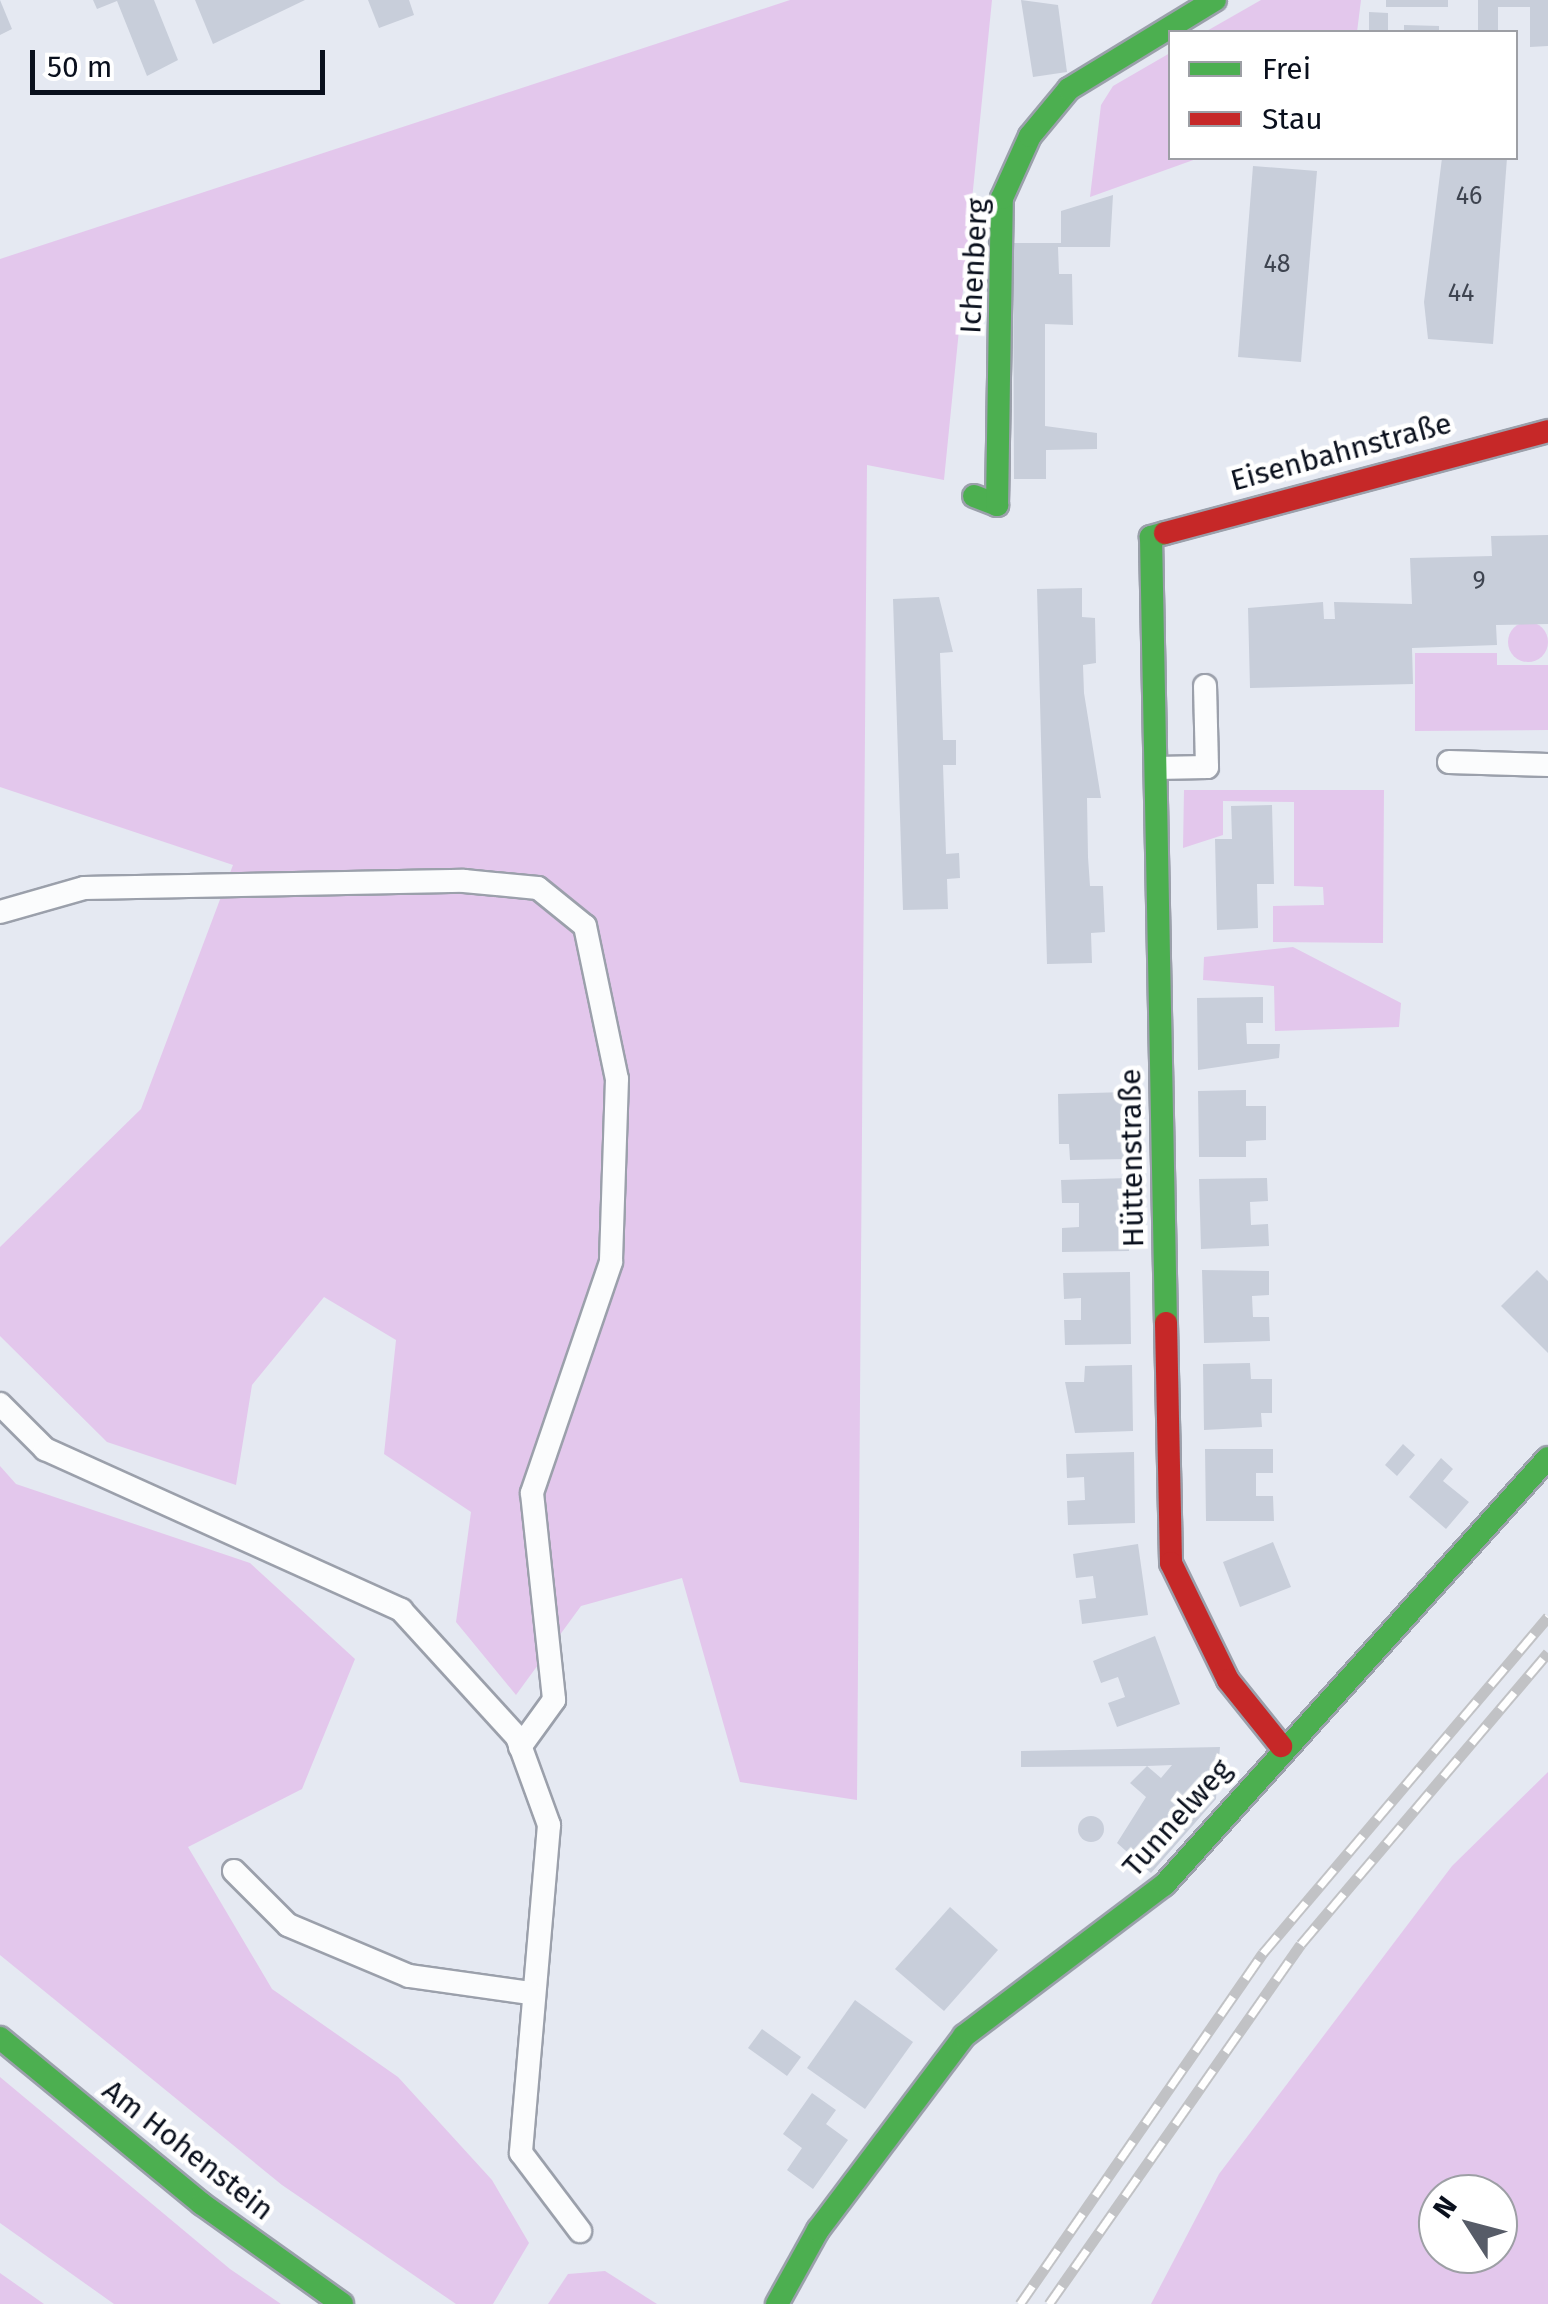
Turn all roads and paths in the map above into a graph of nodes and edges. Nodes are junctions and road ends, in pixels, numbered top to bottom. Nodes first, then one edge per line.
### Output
1 (1215, 0) edge
2 (1548, 431) edge
3 (974, 496) dead end
4 (1151, 537) joint
5 (1205, 686) dead end
6 (1448, 762) dead end
7 (1548, 766) edge
8 (1154, 768) junction
9 (0, 912) edge
10 (0, 1404) edge
11 (1548, 1458) edge
12 (1281, 1746) junction
13 (520, 1747) junction
14 (234, 1872) dead end
15 (530, 1993) junction
16 (0, 2038) edge
17 (580, 2231) dead end
18 (342, 2304) edge
19 (777, 2304) edge

1 - 3 street, Ichenberg
2 - 4 street, Eisenbahnstraße
4 - 8 street, Hüttenstraße
5 - 8 lane
6 - 7 lane
8 - 12 street, Hüttenstraße
9 - 13 lane
10 - 13 lane
11 - 12 street, Tunnelweg
12 - 19 street, Tunnelweg
13 - 15 lane
14 - 15 lane
15 - 17 lane
16 - 18 street, Am Hohenstein

